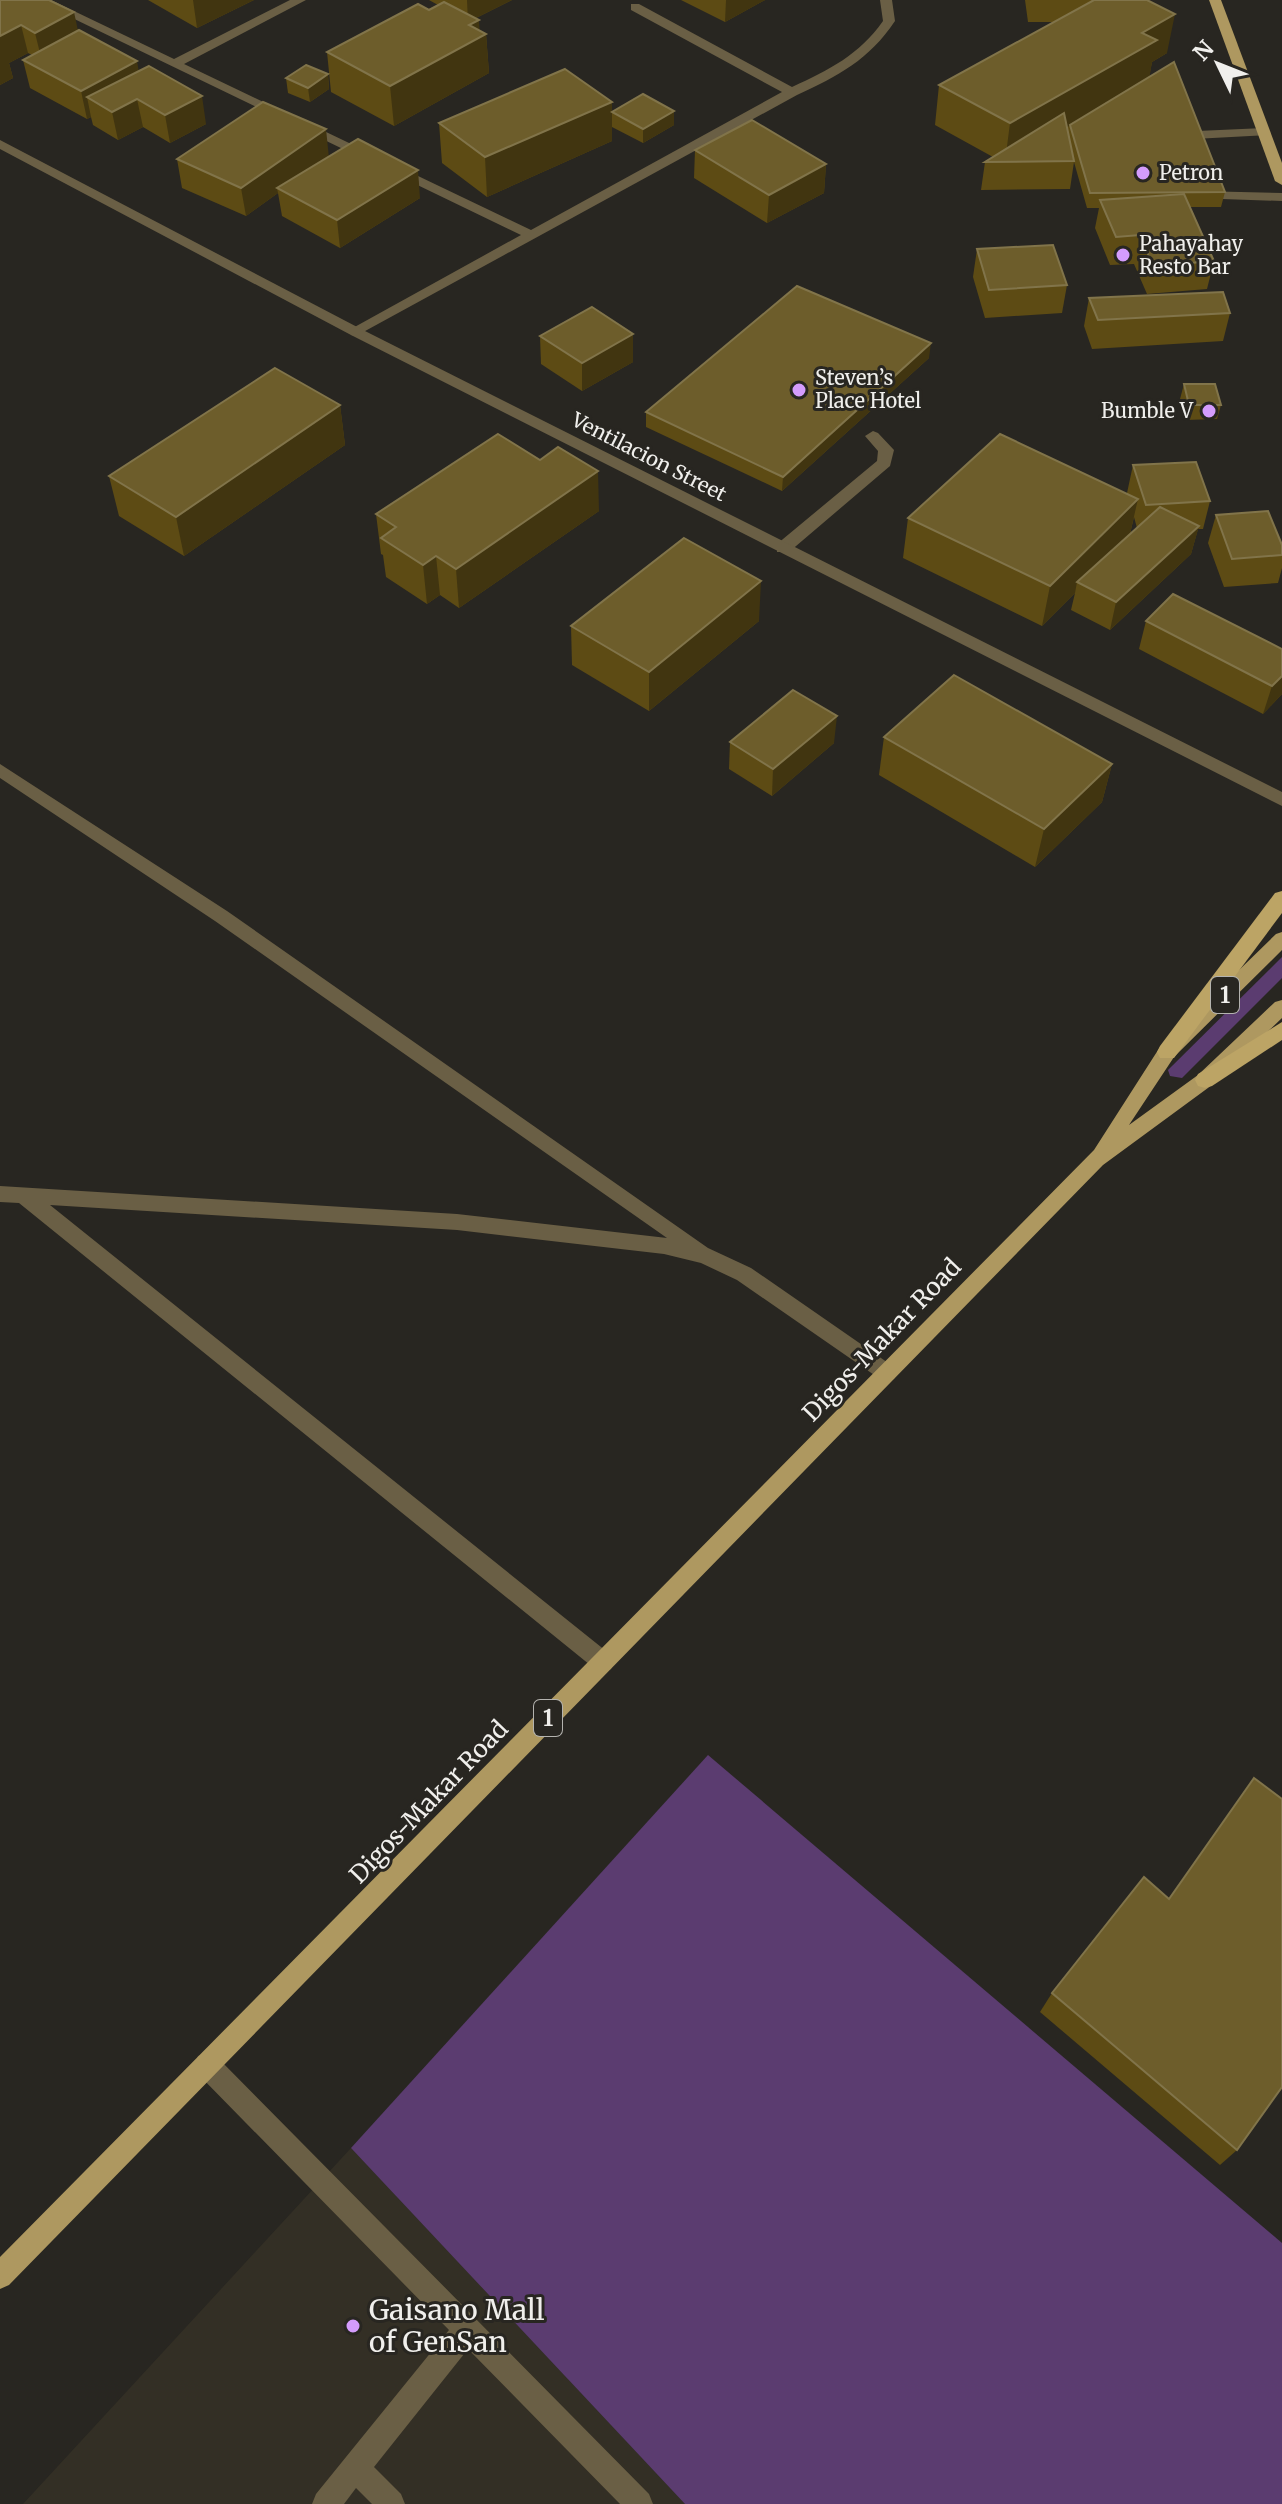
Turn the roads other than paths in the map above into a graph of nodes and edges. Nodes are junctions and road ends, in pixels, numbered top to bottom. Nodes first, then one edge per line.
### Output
1 (41, 0) edge
2 (300, 0) edge
3 (886, 0) edge
4 (1215, 0) edge
5 (635, 7) dead end
6 (173, 64) junction
7 (792, 92) junction
8 (1264, 132) junction
9 (1159, 137) edge
10 (0, 144) edge
11 (1282, 181) edge
12 (1179, 195) edge
13 (1282, 197) edge
14 (531, 235) junction
15 (356, 332) junction
16 (873, 436) dead end
17 (783, 548) junction
18 (0, 770) edge
19 (1282, 800) edge
20 (1282, 898) edge
21 (1282, 939) edge
22 (1282, 1007) edge
23 (1282, 1030) edge
24 (1167, 1052) junction
25 (1205, 1080) junction
26 (1096, 1159) junction
27 (0, 1194) edge
28 (24, 1196) junction
29 (705, 1255) junction
30 (887, 1373) junction
31 (603, 1662) junction
32 (207, 2065) junction
33 (0, 2276) edge
34 (467, 2329) junction
35 (355, 2467) junction
36 (326, 2504) edge
37 (391, 2504) edge
38 (639, 2504) edge

1 - 6 street
2 - 6 street
3 - 7 street
4 - 8 main road
5 - 7 street
6 - 14 street
7 - 14 street
8 - 9 street
8 - 11 main road
10 - 15 street, Ventilacion Street
12 - 13 street
14 - 15 street
15 - 17 street, Ventilacion Street
16 - 17 street
17 - 19 street, Ventilacion Street
18 - 29 street
20 - 24 highway
21 - 24 main road, Digos-Makar Road / 1
22 - 25 main road, Digos-Makar Road / 1
23 - 25 highway
24 - 26 main road, Digos-Makar Road / 1
25 - 26 main road, Digos-Makar Road / 1
26 - 30 main road, Digos-Makar Road / 1
27 - 28 street
28 - 29 street
28 - 31 street
29 - 30 street
30 - 31 main road, Digos-Makar Road / 1
31 - 32 main road, Digos-Makar Road / 1
32 - 33 main road, Digos-Makar Road / 1
32 - 34 street
34 - 35 street
34 - 38 street
35 - 36 street
35 - 37 street

